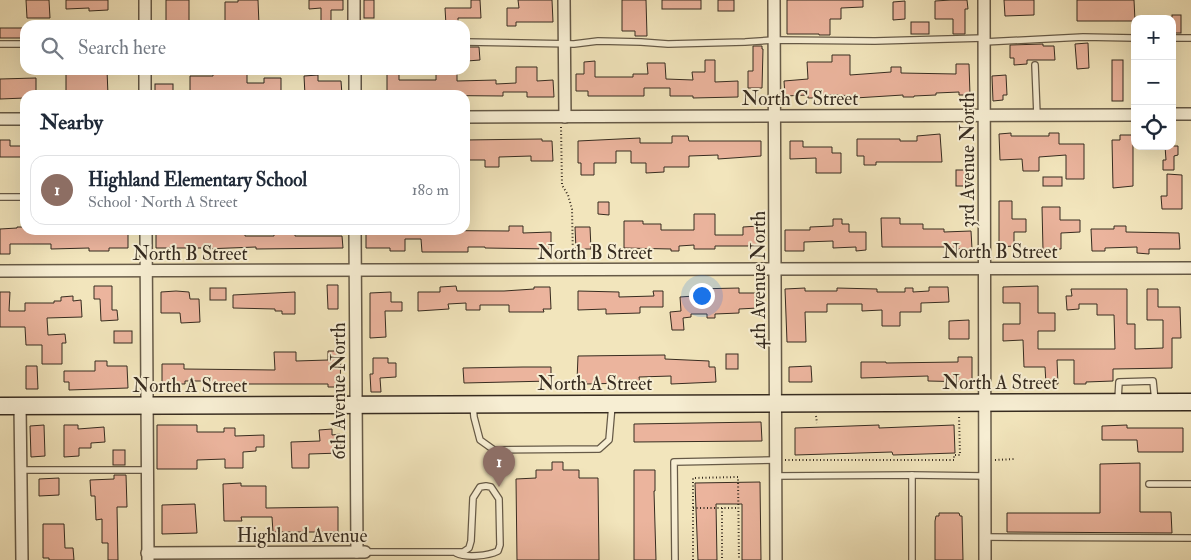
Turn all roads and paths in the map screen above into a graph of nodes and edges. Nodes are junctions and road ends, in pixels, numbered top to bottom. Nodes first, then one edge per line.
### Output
1 (145, 0) edge
2 (354, 0) edge
3 (564, 0) edge
4 (774, 0) edge
5 (984, 0) edge
6 (145, 20) edge
7 (354, 20) edge
8 (1131, 38) edge
9 (1176, 38) edge
10 (1191, 38) edge
11 (774, 40) junction
12 (984, 40) junction
13 (470, 42) edge
14 (0, 44) edge
15 (20, 44) edge
16 (564, 44) junction
17 (1035, 66) dead end
18 (145, 75) edge
19 (355, 75) edge
20 (145, 90) edge
21 (355, 90) edge
22 (1176, 114) edge
23 (1191, 114) edge
24 (984, 115) junction
25 (1037, 115) junction
26 (1131, 115) edge
27 (774, 116) junction
28 (470, 117) edge
29 (0, 119) edge
30 (20, 119) edge
31 (563, 121) junction
32 (0, 197) edge
33 (20, 197) edge
34 (146, 235) edge
35 (355, 235) edge
36 (573, 262) dead end
37 (985, 268) junction
38 (1191, 268) edge
39 (775, 269) junction
40 (146, 270) junction
41 (356, 270) junction
42 (0, 271) edge
43 (985, 402) junction
44 (1191, 402) edge
45 (612, 403) junction
46 (776, 403) junction
47 (356, 404) junction
48 (473, 404) junction
49 (146, 405) junction
50 (0, 406) edge
51 (20, 406) junction
52 (959, 413) dead end
53 (816, 414) dead end
54 (817, 423) dead end
55 (1015, 459) dead end
56 (776, 460) junction
57 (993, 460) dead end
58 (21, 470) junction
59 (147, 470) junction
60 (912, 475) junction
61 (780, 476) junction
62 (985, 476) junction
63 (1149, 484) dead end
64 (1191, 484) edge
65 (693, 508) junction
66 (722, 508) junction
67 (739, 508) junction
68 (985, 537) junction
69 (1191, 538) edge
70 (361, 552) junction
71 (456, 553) junction
72 (148, 557) edge
73 (22, 560) edge
74 (675, 560) edge
75 (693, 560) edge
76 (722, 560) edge
77 (739, 560) edge
78 (776, 560) edge
79 (912, 560) edge
80 (985, 560) edge

1 - 6 street
2 - 7 street
3 - 16 street
4 - 11 street, 4th Avenue North
5 - 12 street, 3rd Avenue North
8 - 12 lane
9 - 10 lane
11 - 12 lane
11 - 16 lane
11 - 27 street, 4th Avenue North
12 - 24 street, 3rd Avenue North
13 - 16 lane
14 - 15 lane
16 - 31 street
17 - 25 lane
18 - 20 street
19 - 21 street
22 - 23 street
24 - 25 street, North C Street
24 - 27 street, North C Street
24 - 37 street, 3rd Avenue North
25 - 26 street, North C Street
27 - 31 street, North C Street
27 - 39 street, 4th Avenue North
28 - 31 street, North C Street
29 - 30 street
31 - 36 path
32 - 33 lane
34 - 40 street
35 - 41 street, 6th Avenue North
37 - 38 street, North B Street
37 - 39 street, North B Street
37 - 43 street, 3rd Avenue North
39 - 41 street, North B Street
39 - 46 street, 4th Avenue North
40 - 41 street, North B Street
40 - 42 street, North B Street
40 - 49 street
41 - 47 street, 6th Avenue North
43 - 44 street, North A Street
43 - 46 street, North A Street
43 - 62 street, 3rd Avenue North
45 - 46 street, North A Street
45 - 48 street, North A Street
45 - 48 lane
46 - 56 street, 4th Avenue North
47 - 48 street, North A Street
47 - 49 street, North A Street
47 - 70 street, 6th Avenue North
49 - 51 street, North A Street
49 - 59 street
50 - 51 street, North A Street
51 - 58 street
52 - 61 path
53 - 54 path
55 - 57 path
56 - 61 street, 4th Avenue North
56 - 74 lane
58 - 59 lane
58 - 73 street
59 - 72 street
60 - 61 lane
60 - 62 lane
60 - 79 lane
61 - 78 street, 4th Avenue North
62 - 68 street, 3rd Avenue North
63 - 64 lane
65 - 66 path
65 - 67 path
65 - 75 path
66 - 67 path
66 - 76 path
67 - 77 path
68 - 69 lane
68 - 80 street, 3rd Avenue North
70 - 71 lane, Highland Avenue
70 - 72 street, Highland Avenue
71 - 71 lane, Highland Avenue

